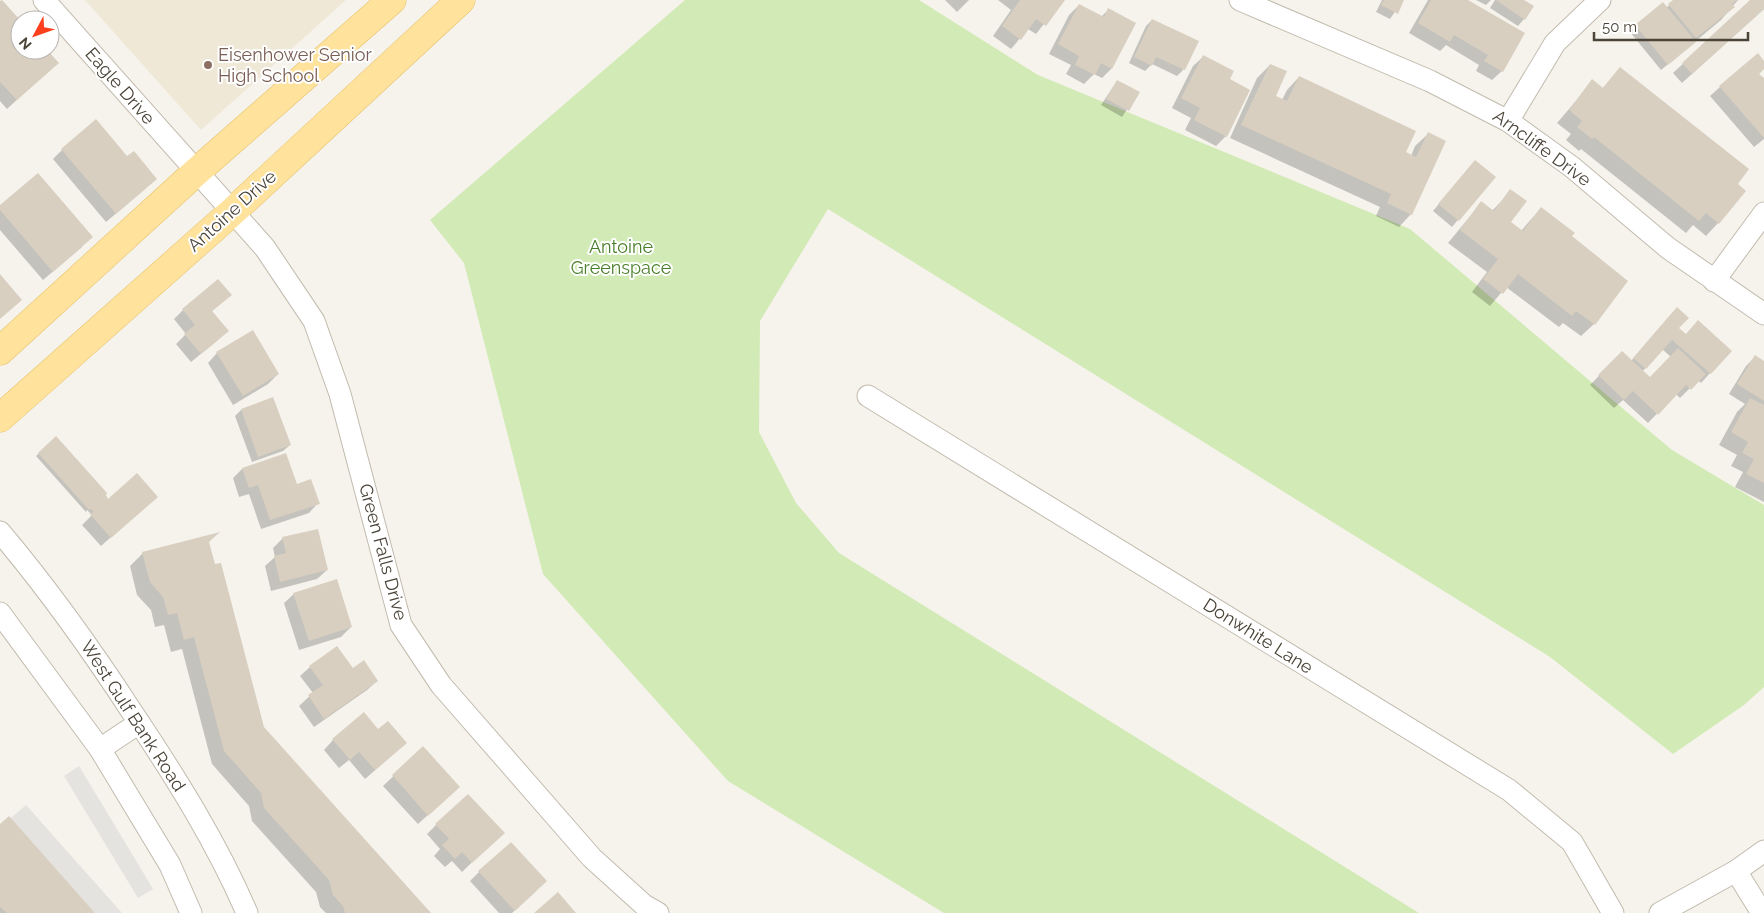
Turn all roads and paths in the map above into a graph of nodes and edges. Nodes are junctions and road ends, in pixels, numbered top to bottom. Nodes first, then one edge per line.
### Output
1 (44, 0) edge
2 (392, 0) edge
3 (462, 0) edge
4 (1240, 0) edge
5 (1600, 0) edge
6 (1508, 120) junction
7 (196, 172) junction
8 (232, 212) junction
9 (1764, 213) edge
10 (1714, 282) junction
11 (1764, 314) edge
12 (0, 352) edge
13 (868, 396) dead end
14 (0, 418) edge
15 (0, 532) edge
16 (0, 613) edge
17 (139, 723) junction
18 (100, 749) junction
19 (1764, 852) edge
20 (1736, 871) junction
21 (647, 910) edge
22 (191, 913) edge
23 (247, 913) edge
24 (1613, 913) edge
25 (1660, 913) edge
26 (1762, 913) edge

1 - 7 street, Eagle Drive
2 - 7 main road
3 - 8 main road, Antoine Drive
4 - 6 street, Arncliffe Drive
5 - 6 street
6 - 10 street, Arncliffe Drive
7 - 8 street, Green Falls Drive
7 - 12 main road
8 - 14 main road, Antoine Drive
8 - 21 street, Green Falls Drive
9 - 10 street
10 - 11 street, Arncliffe Drive
13 - 24 street, Donwhite Lane
15 - 17 street, West Gulf Bank Road
16 - 18 street
17 - 18 street
17 - 23 street, West Gulf Bank Road
18 - 22 street
19 - 20 street
20 - 25 street
20 - 26 street

